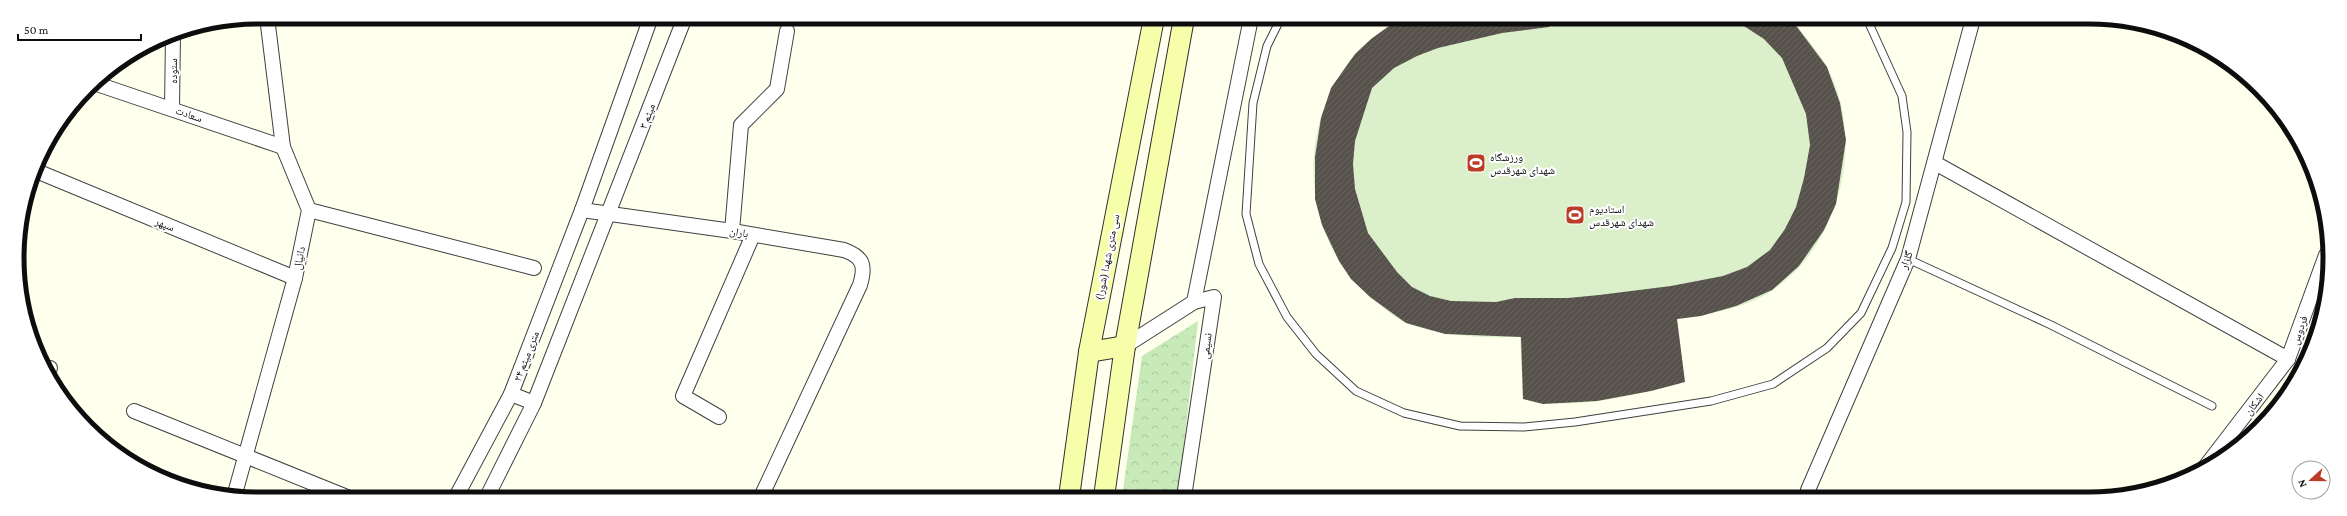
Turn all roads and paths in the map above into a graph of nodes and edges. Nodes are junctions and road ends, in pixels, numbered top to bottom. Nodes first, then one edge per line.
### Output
1 (268, 24) edge
2 (648, 24) edge
3 (683, 24) edge
4 (1153, 24) edge
5 (1183, 24) edge
6 (1250, 24) edge
7 (1278, 24) edge
8 (1869, 24) edge
9 (1972, 24) edge
10 (787, 32) dead end
11 (173, 40) edge
12 (101, 85) edge
13 (172, 108) junction
14 (283, 147) junction
15 (1935, 163) junction
16 (40, 173) edge
17 (309, 210) junction
18 (582, 210) junction
19 (609, 214) junction
20 (732, 231) junction
21 (753, 235) junction
22 (1908, 259) junction
23 (2323, 264) edge
24 (534, 268) dead end
25 (295, 278) junction
26 (1194, 302) junction
27 (1125, 346) junction
28 (1089, 352) junction
29 (2288, 359) junction
30 (511, 394) junction
31 (534, 403) junction
32 (2212, 406) dead end
33 (134, 411) dead end
34 (719, 417) dead end
35 (246, 457) junction
36 (2213, 457) edge
37 (1808, 490) dead end
38 (236, 491) edge
39 (334, 492) edge
40 (459, 492) edge
41 (489, 492) edge
42 (763, 492) edge
43 (1070, 492) edge
44 (1105, 492) edge
45 (1185, 492) edge

1 - 14 street
2 - 18 street
3 - 19 street, میثم ۳
4 - 28 main road, سی متری شهدا (شورا)
5 - 27 main road
6 - 26 street
7 - 8 lane
9 - 15 street, گلزار
10 - 20 street
11 - 13 street, ستوده
12 - 13 street, سعادت
13 - 14 street, سعادت
14 - 17 street
15 - 22 street, گلزار
15 - 29 street
16 - 25 street, سپهر
17 - 24 street
17 - 25 street, دانیال
18 - 19 street, باران
18 - 30 street, ۲۴ متری میثم
19 - 20 street, باران
19 - 31 street
20 - 21 street, باران
21 - 34 street
21 - 42 street, باران
22 - 32 lane
22 - 37 street, گلزار
23 - 29 street, فردوس
25 - 35 street, دانیال
26 - 27 street, نسیمی
26 - 45 street, نسیمی
27 - 28 main road
27 - 44 main road
28 - 43 main road, سی متری شهدا (شورا)
29 - 36 street, اشکان
30 - 31 street
30 - 40 street, ۲۴ متری میثم
31 - 41 street
33 - 35 street
35 - 38 street, دانیال
35 - 39 street

